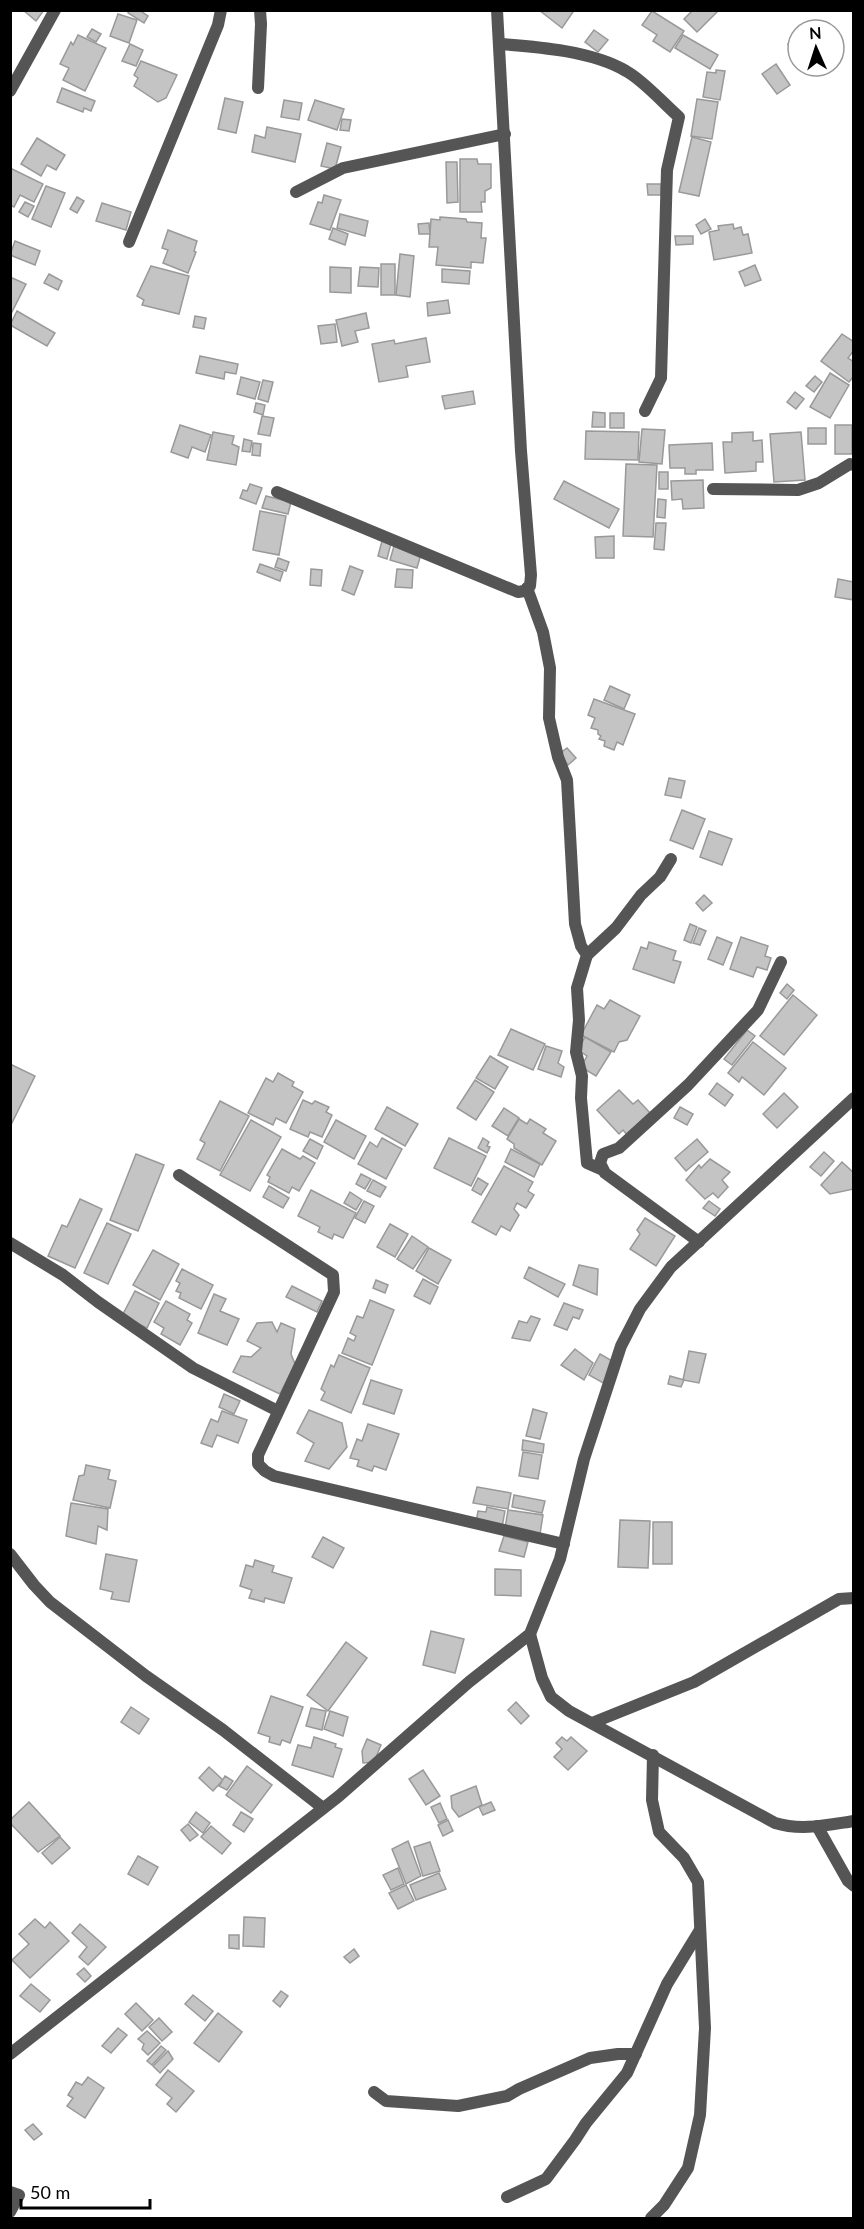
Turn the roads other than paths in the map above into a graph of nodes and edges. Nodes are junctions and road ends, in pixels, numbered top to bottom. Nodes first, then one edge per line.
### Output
1 (55, 10) edge
2 (221, 10) edge
3 (260, 10) edge
4 (497, 10) edge
5 (500, 45) junction
6 (258, 88) dead end
7 (10, 91) edge
8 (505, 134) junction
9 (296, 192) dead end
10 (129, 242) dead end
11 (645, 411) dead end
12 (854, 465) edge
13 (713, 489) dead end
14 (278, 492) dead end
15 (527, 588) junction
16 (671, 859) dead end
17 (587, 955) junction
18 (782, 962) dead end
19 (854, 1098) edge
20 (603, 1170) junction
21 (179, 1175) dead end
22 (699, 1242) junction
23 (10, 1243) edge
24 (278, 1411) junction
25 (564, 1545) junction
26 (10, 1554) edge
27 (854, 1598) edge
28 (530, 1634) junction
29 (592, 1723) junction
30 (653, 1755) junction
31 (323, 1808) junction
32 (854, 1821) edge
33 (817, 1826) junction
34 (854, 1886) edge
35 (700, 1930) junction
36 (10, 2054) edge
37 (636, 2054) junction
38 (374, 2092) dead end
39 (10, 2192) edge
40 (507, 2197) dead end
41 (10, 2212) edge
42 (651, 2218) edge

1 - 7 street
2 - 10 street
3 - 6 street
4 - 5 street
5 - 8 street
5 - 11 street
8 - 9 street
8 - 15 street
12 - 13 street
14 - 15 street
15 - 17 street
16 - 17 street
17 - 20 street
18 - 20 street
19 - 22 street
20 - 22 street
21 - 24 street
22 - 25 street
23 - 24 street
24 - 25 street
25 - 28 street
26 - 31 street
27 - 29 street
28 - 29 street
28 - 31 street
29 - 30 street
30 - 33 street
30 - 35 street
31 - 36 street
32 - 33 street
33 - 34 street
35 - 37 street
35 - 42 street
37 - 38 street
37 - 40 street
39 - 41 street

